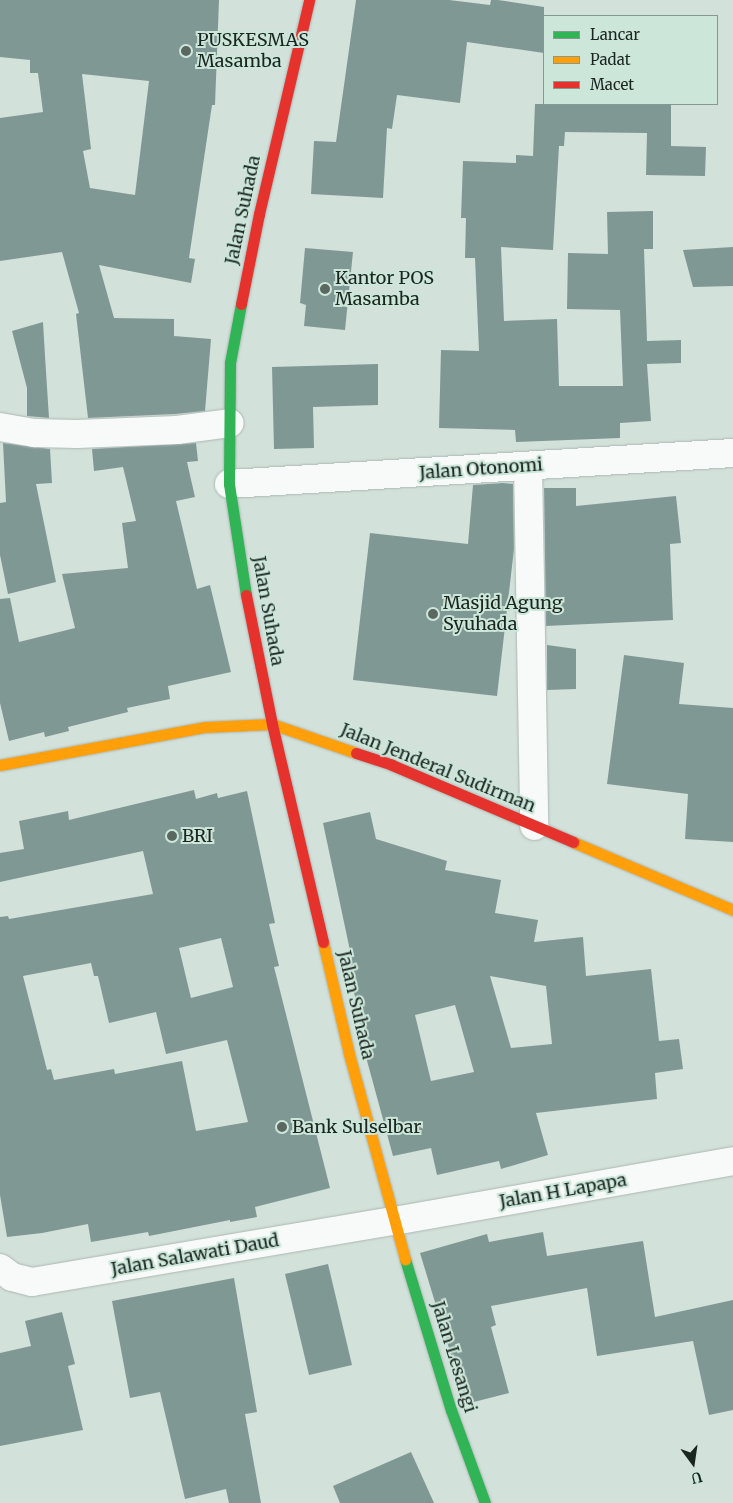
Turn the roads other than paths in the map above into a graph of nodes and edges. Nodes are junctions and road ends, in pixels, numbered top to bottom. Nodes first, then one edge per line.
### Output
1 (309, 0) edge
2 (230, 423) junction
3 (0, 427) edge
4 (733, 453) edge
5 (528, 466) junction
6 (229, 484) junction
7 (272, 724) junction
8 (0, 765) edge
9 (534, 826) junction
10 (733, 910) edge
11 (733, 1161) edge
12 (394, 1221) junction
13 (0, 1268) edge
14 (32, 1282) junction
15 (0, 1288) edge
16 (485, 1503) edge

1 - 2 main road, Jalan Suhada
2 - 3 street
2 - 6 main road, Jalan Suhada
4 - 5 street, Jalan Otonomi
5 - 6 street, Jalan Otonomi
5 - 9 street
6 - 7 main road, Jalan Suhada
7 - 8 main road, Jalan Jenderal Sudirman
7 - 9 main road, Jalan Jenderal Sudirman
7 - 12 main road, Jalan Suhada
9 - 10 main road, Jalan Jenderal Sudirman
11 - 12 street, Jalan H Lapapa
12 - 14 street, Jalan Salawati Daud
12 - 16 main road, Jalan Lesangi
13 - 14 street, Jalan Salawati Daud
14 - 15 street

